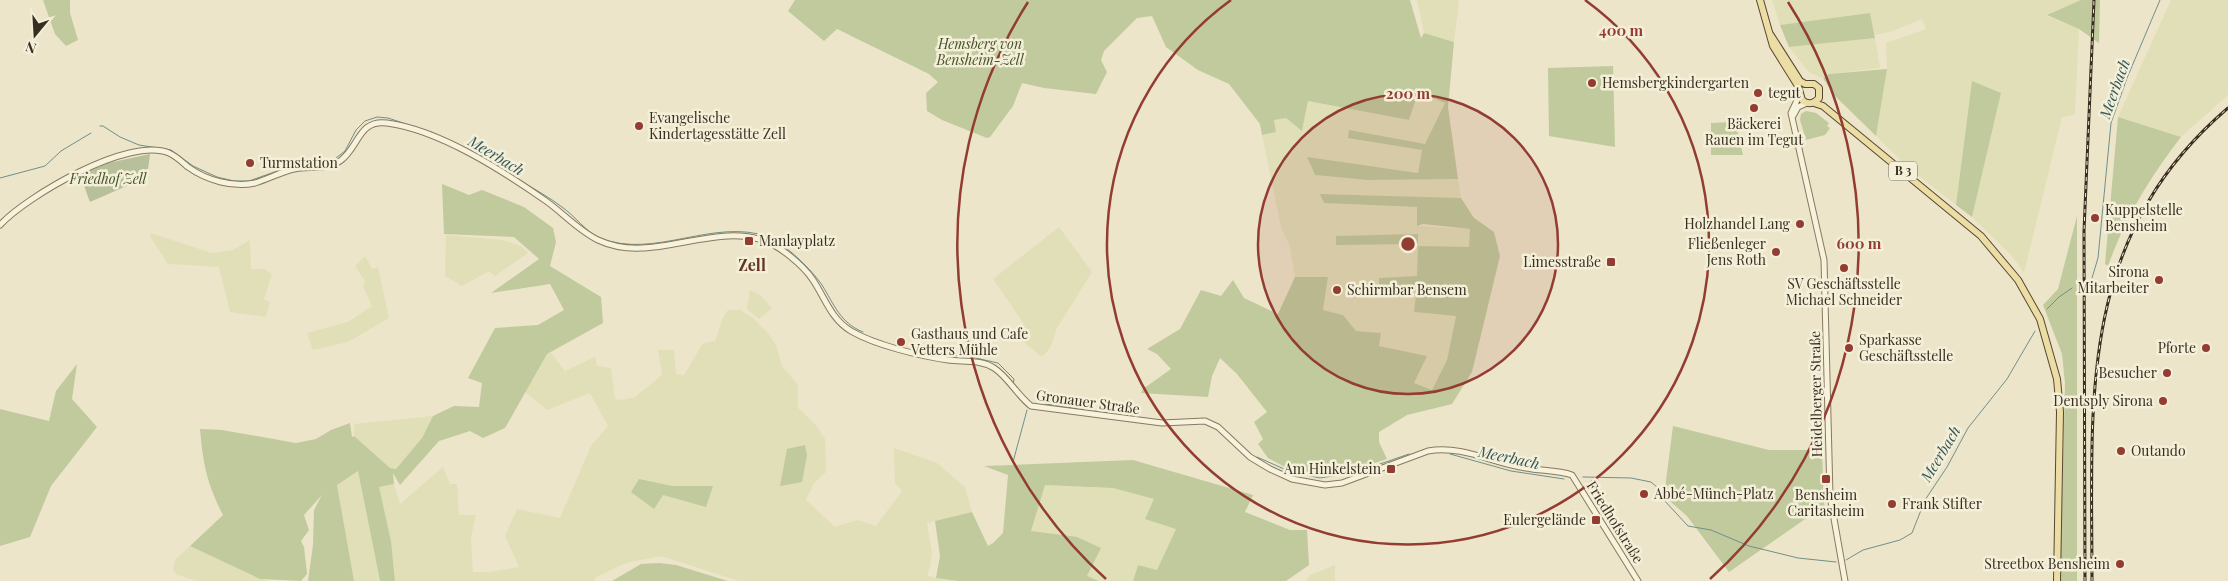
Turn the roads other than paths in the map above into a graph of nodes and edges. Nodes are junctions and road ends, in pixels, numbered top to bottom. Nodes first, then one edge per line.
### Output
1 (1760, 0) edge
2 (1770, 34) junction
3 (1805, 84) junction
4 (1799, 94) junction
5 (1813, 101) junction
6 (1792, 118) junction
7 (0, 225) edge
8 (1342, 482) joint
9 (1638, 581) edge
10 (1845, 581) edge
11 (2057, 581) edge

1 - 2 main road, B 3
2 - 3 main road, B 3
2 - 4 main road, B 3
3 - 4 main road
3 - 5 main road, B 3
4 - 5 main road, B 3
4 - 6 street
5 - 6 street
5 - 11 main road, B 3
6 - 10 street, Heidelberger Straße
7 - 8 street, Gronauer Straße
8 - 9 street, Friedhofstraße

